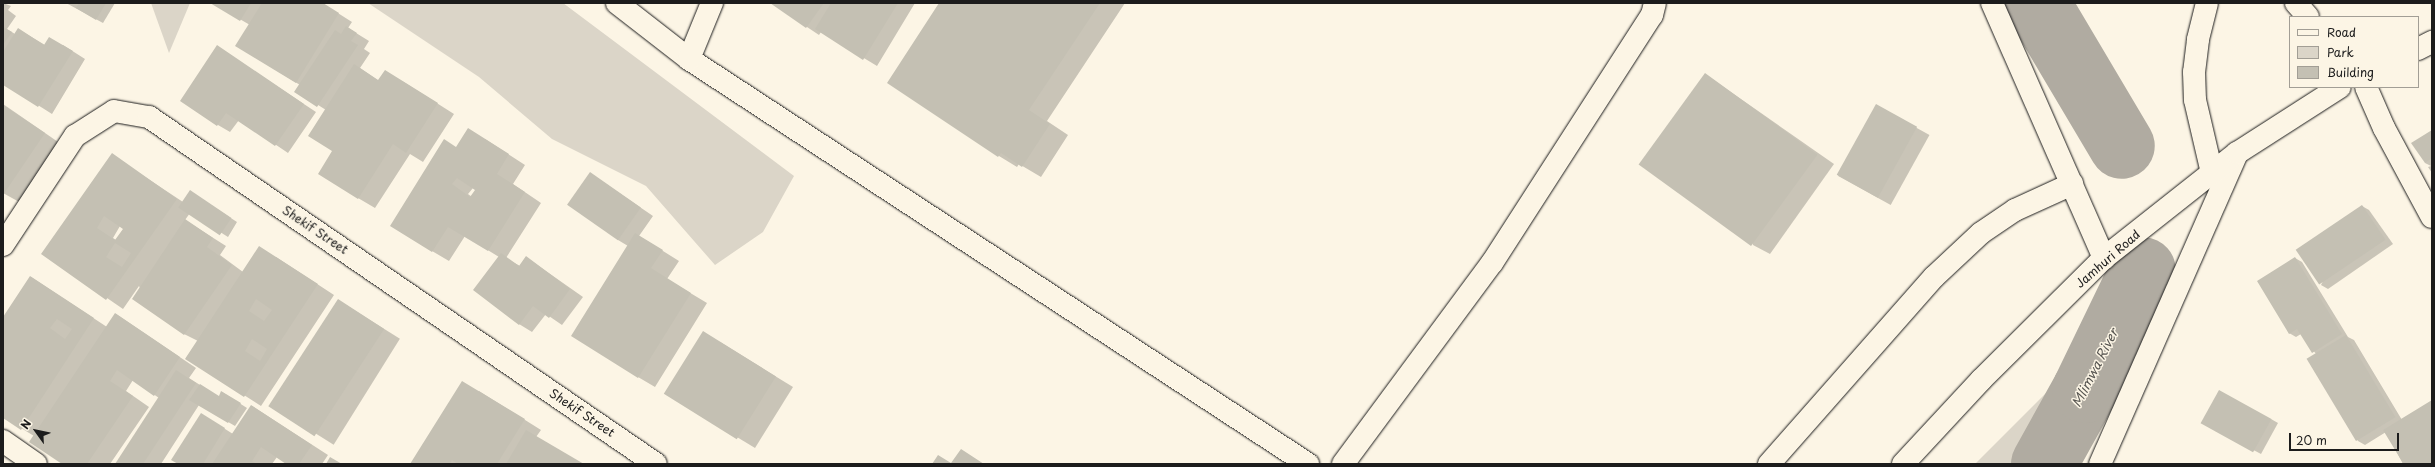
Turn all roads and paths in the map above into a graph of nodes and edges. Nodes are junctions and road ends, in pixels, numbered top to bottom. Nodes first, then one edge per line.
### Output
1 (617, 3) edge
2 (712, 3) edge
3 (1655, 3) edge
4 (1992, 3) edge
5 (2207, 3) edge
6 (2296, 3) edge
7 (2307, 16) edge
8 (2432, 42) edge
9 (2419, 48) edge
10 (689, 59) junction
11 (2338, 88) edge
12 (2366, 88) edge
13 (2238, 153) junction
14 (2212, 173) junction
15 (2072, 184) junction
16 (2432, 217) edge
17 (3, 245) edge
18 (2104, 258) junction
19 (3, 442) edge
20 (36, 464) edge
21 (656, 464) edge
22 (1308, 464) edge
23 (1343, 464) edge
24 (1769, 464) edge
25 (1903, 464) edge
26 (2100, 464) edge

1 - 10 street
2 - 10 street
3 - 23 street
4 - 15 street
5 - 14 street
6 - 7 street
8 - 9 street
10 - 22 street
11 - 13 street, Jamhuri Road
12 - 16 street
13 - 14 street, Jamhuri Road
13 - 26 street
14 - 18 street, Jamhuri Road
15 - 18 street
15 - 24 street
17 - 21 street, Shekif Street
18 - 25 street, Jamhuri Road
19 - 20 street

